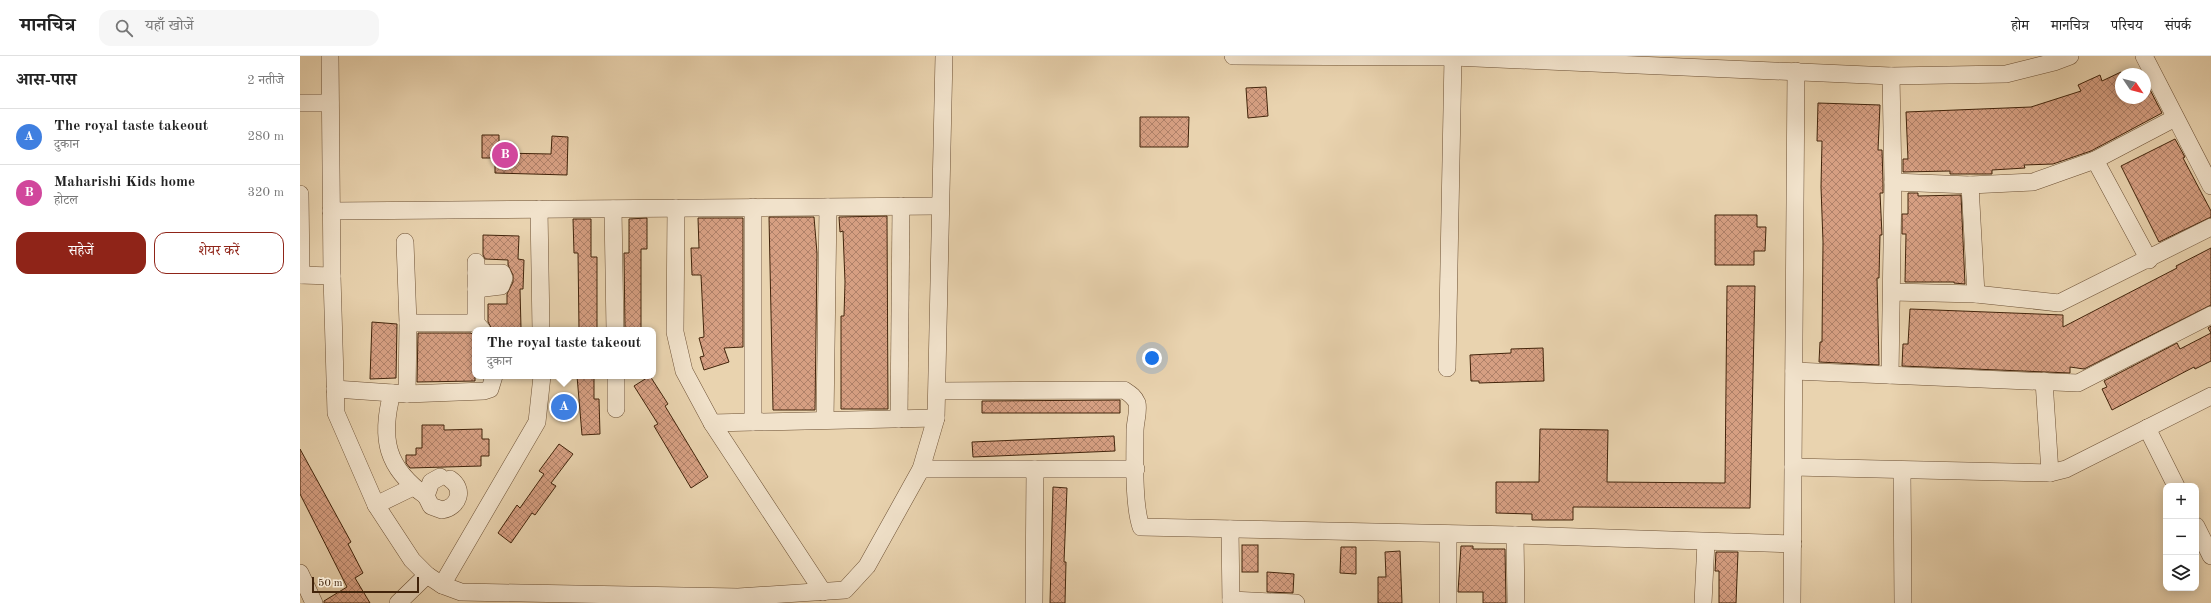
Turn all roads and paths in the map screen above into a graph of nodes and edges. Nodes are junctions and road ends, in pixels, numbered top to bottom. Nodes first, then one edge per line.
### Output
1 (330, 56) edge
2 (944, 56) edge
3 (1233, 56) edge
4 (1266, 56) edge
5 (2070, 56) edge
6 (2144, 56) edge
7 (1453, 57) junction
8 (1651, 60) edge
9 (1796, 71) junction
10 (1891, 76) junction
11 (300, 103) edge
12 (330, 103) junction
13 (2175, 118) junction
14 (2095, 160) junction
15 (1893, 182) junction
16 (1970, 185) junction
17 (2211, 186) edge
18 (300, 194) edge
19 (901, 206) junction
20 (939, 206) junction
21 (753, 207) junction
22 (828, 207) junction
23 (676, 208) junction
24 (539, 209) junction
25 (613, 209) junction
26 (331, 211) junction
27 (2211, 227) edge
28 (405, 242) dead end
29 (2149, 260) junction
30 (300, 275) edge
31 (476, 275) dead end
32 (332, 276) junction
33 (1892, 292) junction
34 (1976, 294) junction
35 (2211, 315) edge
36 (408, 323) junction
37 (479, 327) edge
38 (541, 327) edge
39 (615, 327) edge
40 (1447, 368) dead end
41 (1794, 372) junction
42 (1890, 375) junction
43 (493, 379) edge
44 (542, 379) edge
45 (616, 379) edge
46 (2044, 381) junction
47 (335, 389) junction
48 (938, 391) junction
49 (400, 393) junction
50 (2211, 396) edge
51 (616, 409) dead end
52 (936, 418) junction
53 (899, 419) junction
54 (825, 420) junction
55 (753, 422) junction
56 (712, 423) junction
57 (2147, 428) junction
58 (1793, 467) junction
59 (921, 469) junction
60 (1035, 469) junction
61 (1136, 469) junction
62 (1902, 470) junction
63 (2050, 473) junction
64 (2174, 483) edge
65 (419, 491) junction
66 (376, 505) junction
67 (1230, 529) junction
68 (2199, 532) edge
69 (1448, 534) junction
70 (1515, 535) junction
71 (1706, 542) junction
72 (1793, 544) junction
73 (2210, 553) edge
74 (300, 573) edge
75 (427, 575) junction
76 (442, 585) junction
77 (823, 592) junction
78 (845, 597) edge
79 (544, 598) edge
80 (588, 599) edge
81 (637, 599) edge
82 (683, 599) edge
83 (738, 600) edge
84 (1231, 602) edge
85 (314, 603) edge
86 (398, 603) edge
87 (1034, 603) edge
88 (1296, 603) edge
89 (1448, 603) edge
90 (1516, 603) edge
91 (1703, 603) edge
92 (1792, 603) edge
93 (1903, 603) edge

1 - 12 street
2 - 20 street
3 - 4 street
4 - 7 street
5 - 10 street
6 - 13 street
7 - 8 street
7 - 40 street
8 - 9 street
9 - 10 street
9 - 41 street
10 - 15 street
11 - 12 street
12 - 26 street
13 - 14 street
13 - 17 street
14 - 16 street
14 - 29 street
15 - 16 street
15 - 33 street
16 - 34 street
18 - 30 street
19 - 20 street
19 - 22 street
19 - 53 street
20 - 48 street
21 - 22 street
21 - 23 street
21 - 55 street
22 - 54 street
23 - 25 street
23 - 56 street
24 - 25 street
24 - 26 street
24 - 38 street
25 - 39 street
26 - 32 street
27 - 29 street
28 - 36 street
29 - 34 street
30 - 32 street
31 - 37 street
32 - 47 street
33 - 34 street
33 - 42 street
35 - 46 street
36 - 37 street
36 - 49 street
41 - 42 street
41 - 58 street
42 - 46 street
43 - 49 street
44 - 76 street
45 - 51 street
46 - 63 street
47 - 49 street
47 - 66 street
48 - 52 street
48 - 61 street
49 - 65 street
50 - 57 street
52 - 53 street
52 - 59 street
53 - 54 street
54 - 55 street
55 - 56 street
56 - 77 street
57 - 63 street
57 - 64 street
58 - 62 street
58 - 72 street
59 - 60 street
59 - 78 street
60 - 61 street
60 - 87 street
61 - 67 street
62 - 63 street
62 - 93 street
65 - 65 street
65 - 66 street
66 - 75 street
67 - 69 street
67 - 84 street
68 - 73 street
69 - 70 street
69 - 89 street
70 - 71 street
70 - 90 street
71 - 72 street
71 - 91 street
72 - 92 street
74 - 85 street
75 - 76 street
75 - 86 street
76 - 79 street
77 - 78 street
77 - 83 street
79 - 80 street
80 - 81 street
81 - 82 street
82 - 83 street
84 - 88 street

